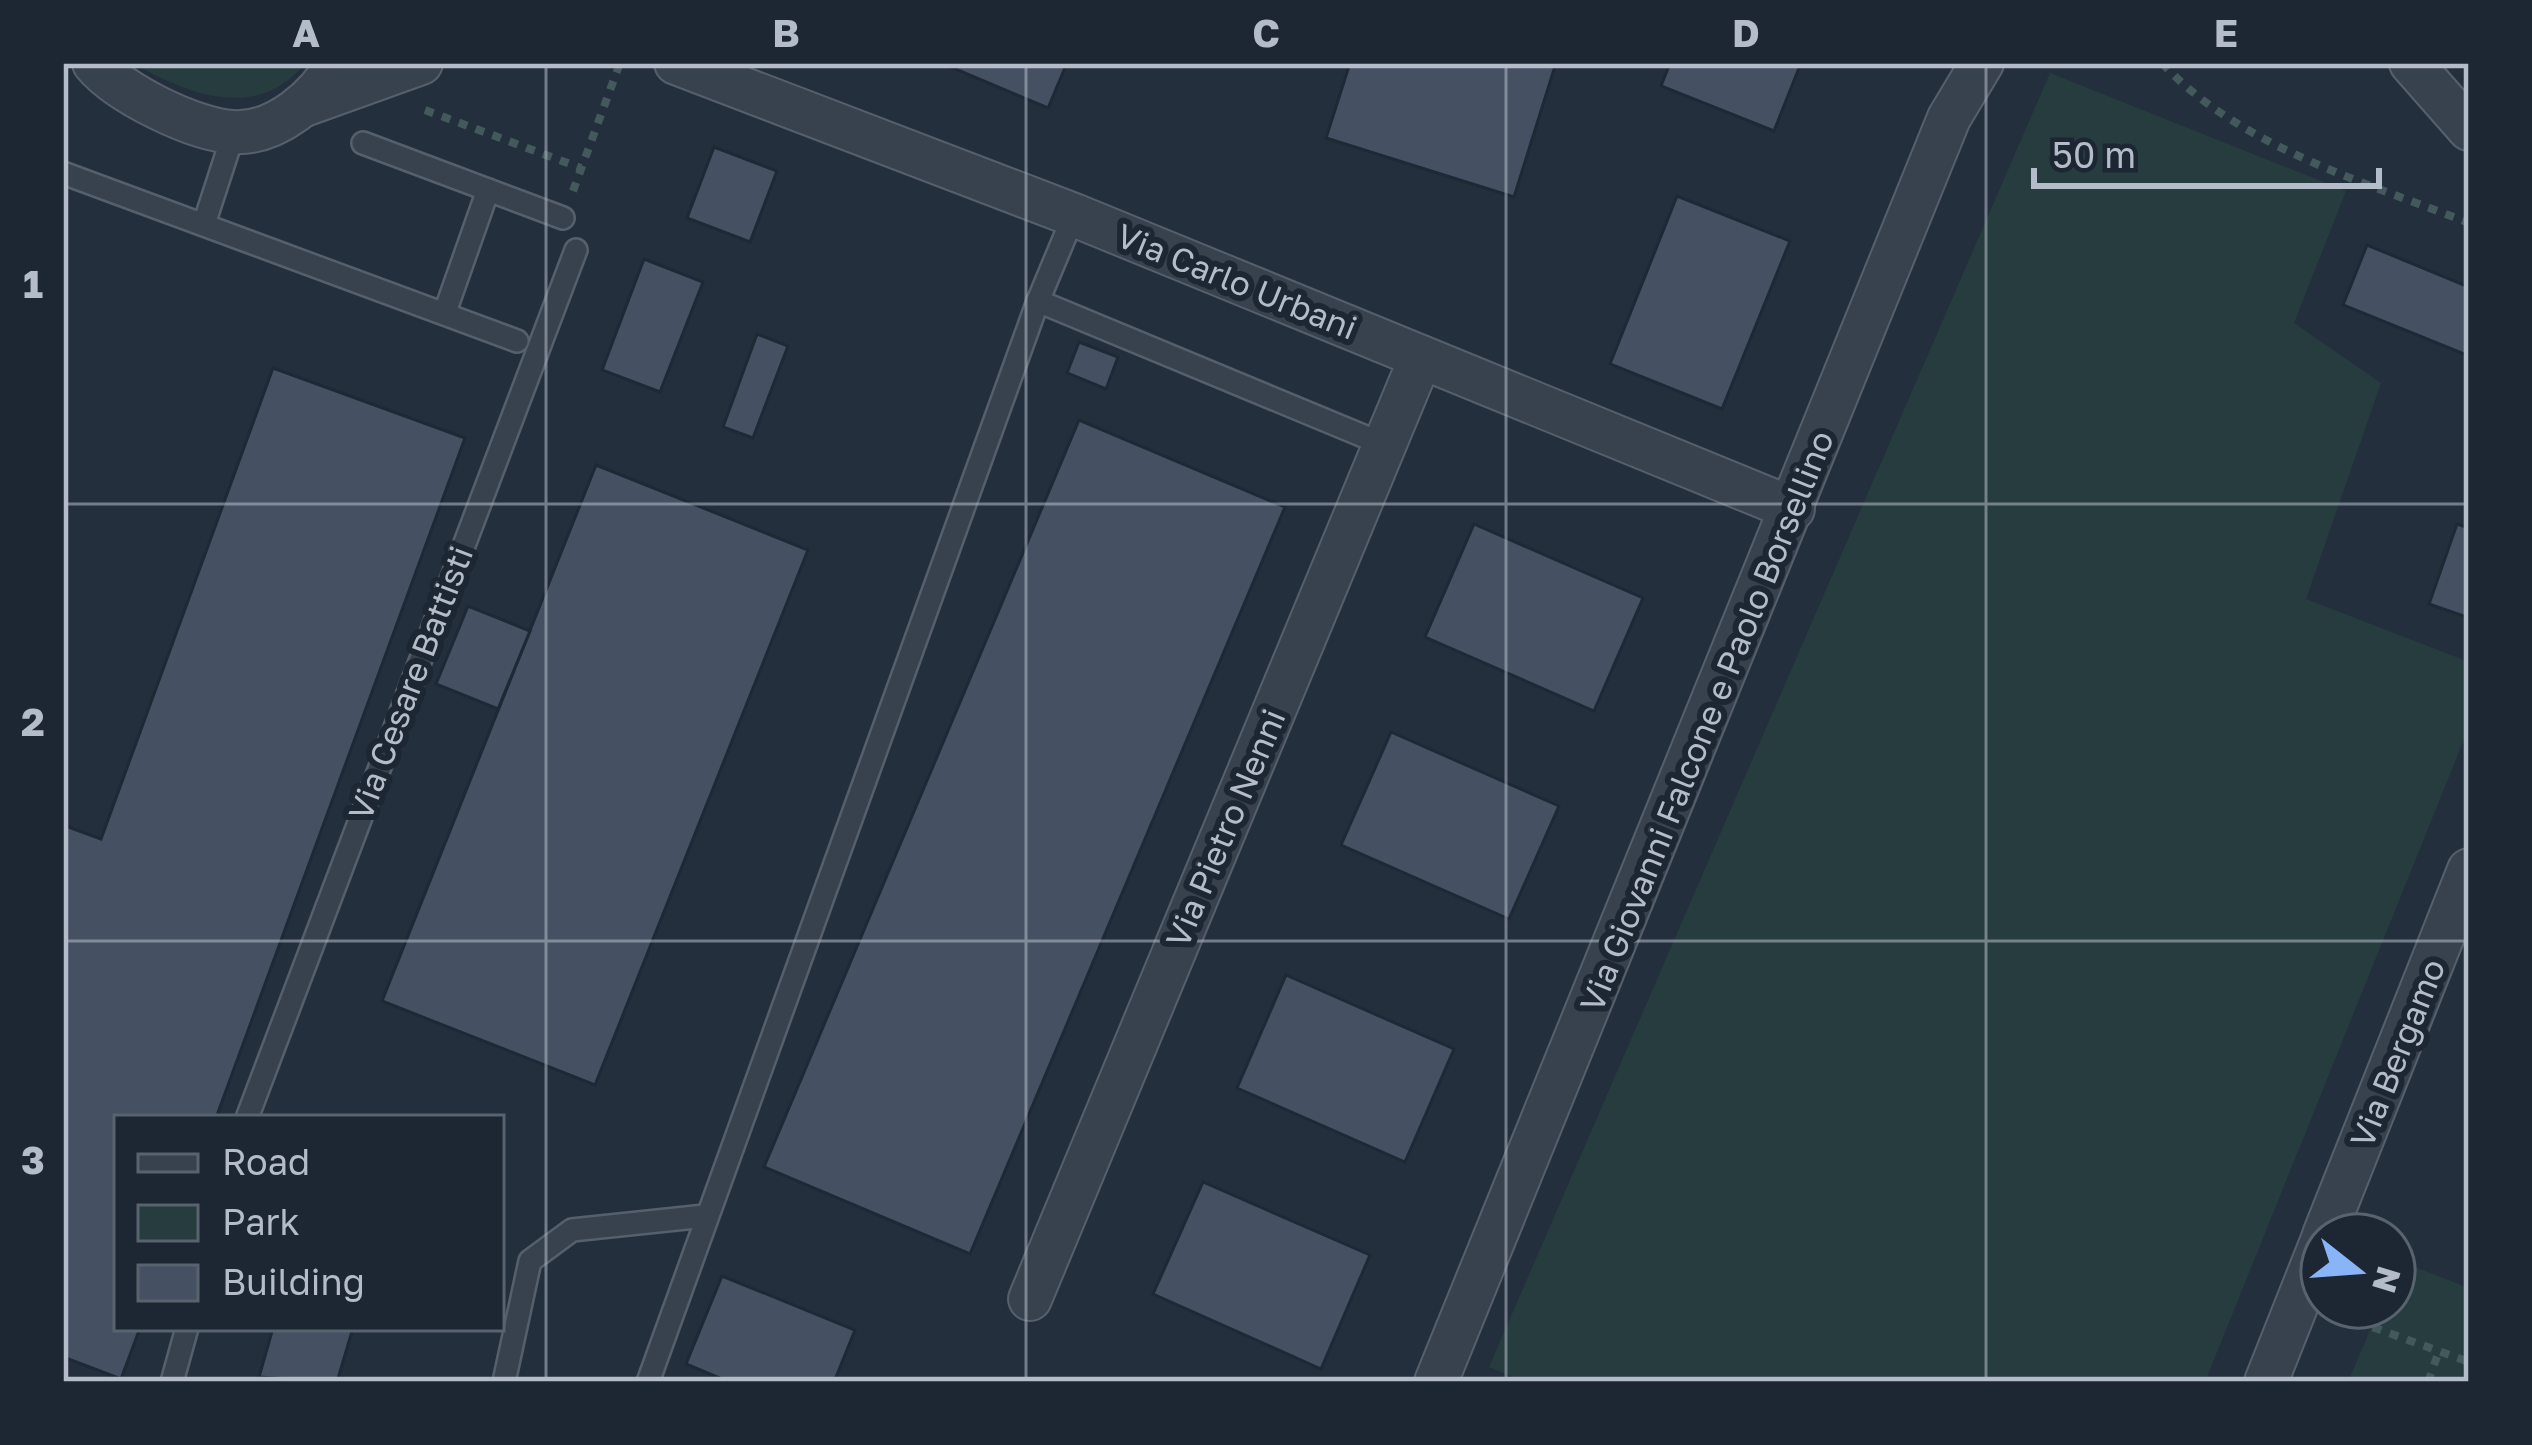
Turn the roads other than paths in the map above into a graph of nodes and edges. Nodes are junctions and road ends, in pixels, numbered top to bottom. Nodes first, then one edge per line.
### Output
1 (421, 63) edge
2 (676, 63) edge
3 (1982, 63) edge
4 (2413, 64) edge
5 (63, 67) edge
6 (103, 73) edge
7 (351, 75) edge
8 (2469, 129) edge
9 (234, 132) junction
10 (362, 143) dead end
11 (63, 173) edge
12 (488, 190) junction
13 (1074, 214) junction
14 (563, 218) dead end
15 (204, 224) junction
16 (575, 250) dead end
17 (1038, 301) junction
18 (445, 312) junction
19 (517, 341) dead end
20 (1421, 357) junction
21 (1385, 445) junction
22 (1793, 509) junction
23 (2469, 870) edge
24 (248, 1115) edge
25 (2334, 1211) edge
26 (705, 1216) junction
27 (1030, 1299) dead end
28 (2298, 1302) edge
29 (187, 1331) edge
30 (172, 1382) edge
31 (504, 1382) edge
32 (648, 1382) edge
33 (1436, 1382) edge
34 (2266, 1382) edge

1 - 7 street
2 - 13 street, Via Carlo Urbani
3 - 22 street, Via Giovanni Falcone e Paolo Borsellino
4 - 8 street
5 - 6 street
6 - 9 street
7 - 9 street
9 - 15 lane
10 - 12 lane
11 - 15 lane
12 - 14 lane
12 - 18 lane
13 - 17 lane
13 - 20 street, Via Carlo Urbani
15 - 18 lane
16 - 24 lane, Via Cesare Battisti
17 - 21 lane
17 - 26 lane
18 - 19 lane
20 - 21 street, Via Pietro Nenni
20 - 22 street, Via Carlo Urbani
21 - 27 street, Via Pietro Nenni
22 - 33 street, Via Giovanni Falcone e Paolo Borsellino
23 - 25 street, Via Bergamo
26 - 31 lane
26 - 32 lane
28 - 34 street, Via Bergamo
29 - 30 lane

